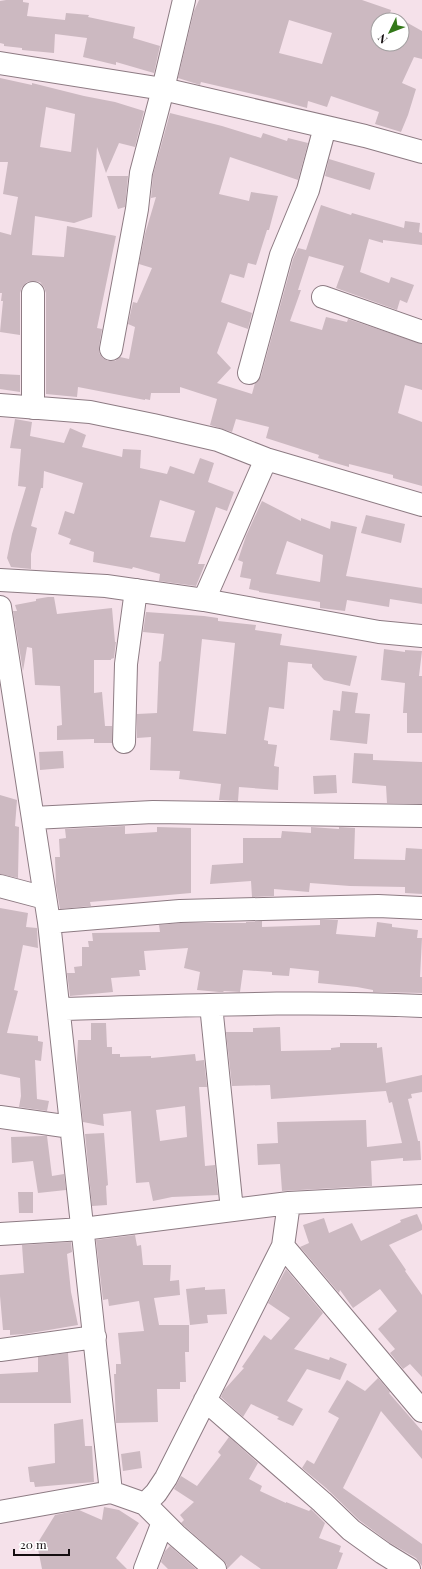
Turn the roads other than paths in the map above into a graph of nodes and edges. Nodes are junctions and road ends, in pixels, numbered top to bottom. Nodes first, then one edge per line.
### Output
1 (184, 0) edge
2 (0, 63) edge
3 (163, 89) junction
4 (325, 127) junction
5 (422, 152) edge
6 (33, 293) dead end
7 (323, 297) dead end
8 (422, 332) edge
9 (111, 349) dead end
10 (249, 373) dead end
11 (0, 405) edge
12 (33, 408) junction
13 (266, 459) junction
14 (422, 505) edge
15 (0, 580) edge
16 (136, 590) junction
17 (204, 600) junction
18 (0, 607) edge
19 (422, 636) edge
20 (3, 652) edge
21 (124, 742) dead end
22 (422, 816) edge
23 (33, 818) junction
24 (0, 886) edge
25 (45, 898) junction
26 (422, 908) edge
27 (49, 922) junction
28 (211, 1005) junction
29 (422, 1006) edge
30 (59, 1009) junction
31 (0, 1117) edge
32 (71, 1127) junction
33 (422, 1196) edge
34 (289, 1203) junction
35 (232, 1210) junction
36 (83, 1229) junction
37 (0, 1234) edge
38 (283, 1246) junction
39 (94, 1337) junction
40 (0, 1350) edge
41 (205, 1400) junction
42 (422, 1412) edge
43 (111, 1492) junction
44 (145, 1504) junction
45 (0, 1512) edge
46 (163, 1522) junction
47 (145, 1569) edge
48 (215, 1569) edge
49 (409, 1569) edge

1 - 3 street
2 - 3 street
3 - 4 street
3 - 9 street
4 - 5 street
4 - 10 street
6 - 12 street
7 - 8 street
11 - 12 street
12 - 13 street
13 - 14 street
13 - 17 street
15 - 16 street
16 - 17 street
16 - 21 street
17 - 19 street
18 - 20 street
20 - 23 street
22 - 23 street
23 - 25 street
24 - 25 street
25 - 27 street
26 - 27 street
27 - 30 street
28 - 29 street
28 - 30 street
28 - 35 street
30 - 32 street
31 - 32 street
32 - 36 street
33 - 34 street
34 - 35 street
34 - 38 street
35 - 36 street
36 - 37 street
36 - 39 street
38 - 41 street
38 - 42 street
39 - 40 street
39 - 43 street
41 - 44 street
41 - 49 street
43 - 44 street
43 - 45 street
44 - 46 street
46 - 47 street
46 - 48 street

